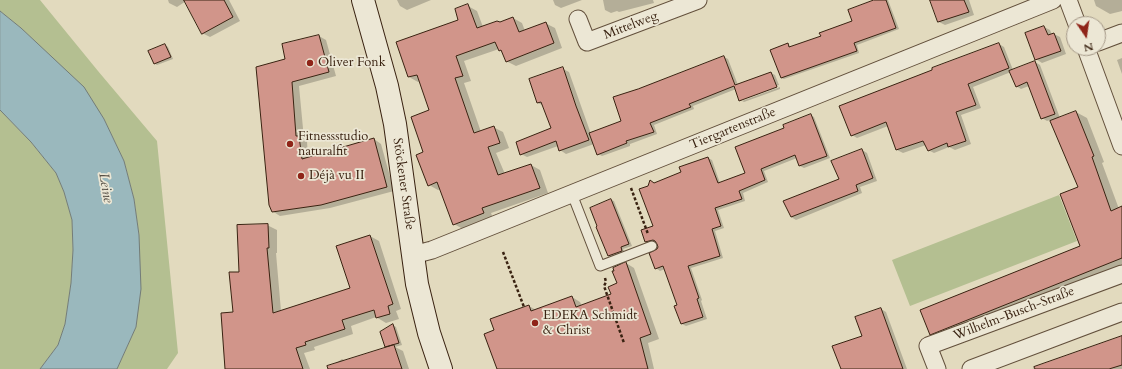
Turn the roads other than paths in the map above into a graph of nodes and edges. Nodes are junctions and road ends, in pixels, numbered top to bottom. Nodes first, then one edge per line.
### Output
1 (363, 0) edge
2 (698, 0) edge
3 (1053, 0) edge
4 (1068, 0) edge
5 (1074, 16) edge
6 (578, 19) dead end
7 (1122, 33) edge
8 (1106, 39) edge
9 (1089, 56) edge
10 (1122, 146) edge
11 (572, 194) junction
12 (652, 246) road end
13 (413, 255) junction
14 (1122, 274) edge
15 (1122, 312) edge
16 (441, 369) edge
17 (937, 369) edge
18 (971, 369) edge

1 - 13 main road, Stöckener Straße
2 - 6 street, Mittelweg
3 - 11 street, Tiergartenstraße
4 - 5 street
7 - 8 street
9 - 10 street
11 - 12 lane
11 - 13 street, Tiergartenstraße
13 - 16 main road, Stöckener Straße
14 - 17 street, Wilhelm-Busch-Straße
15 - 18 street

